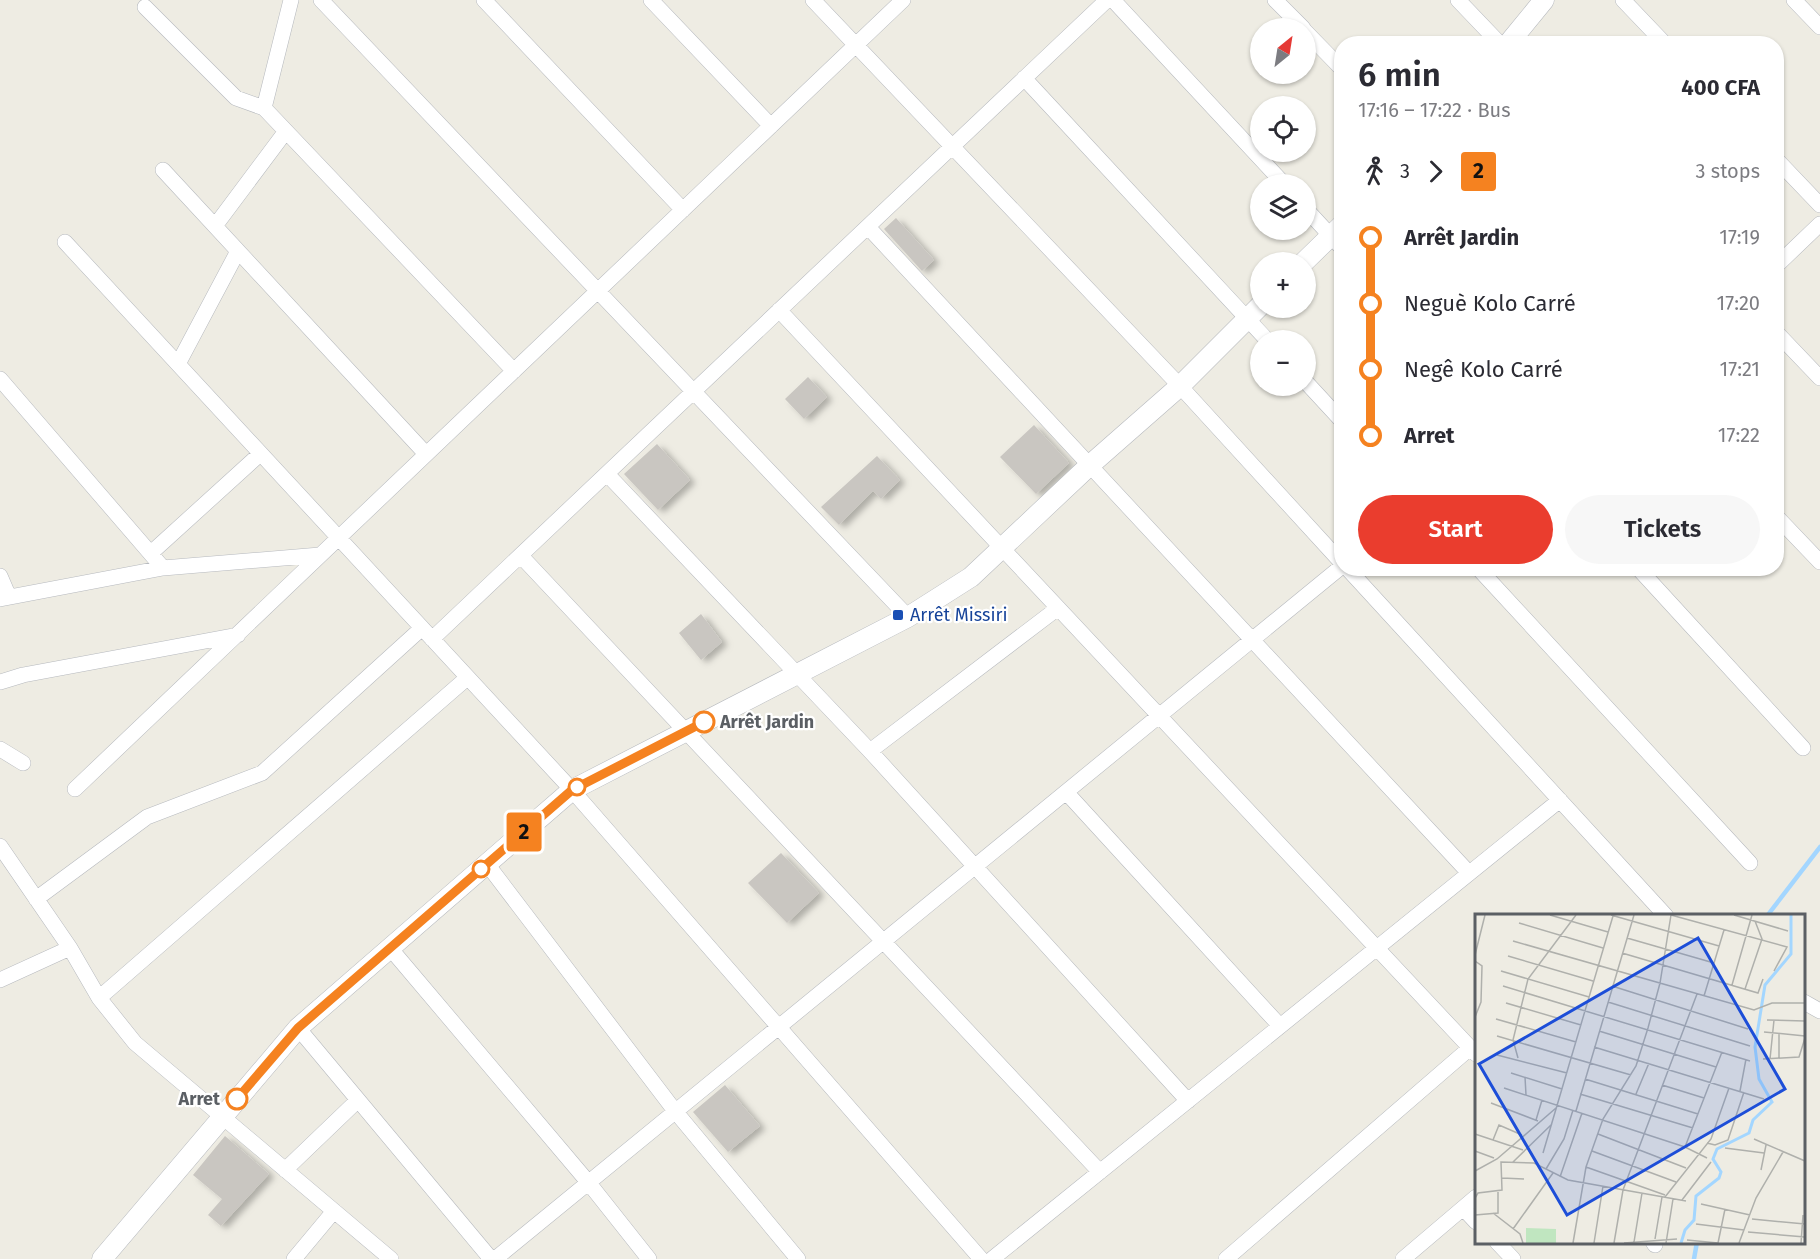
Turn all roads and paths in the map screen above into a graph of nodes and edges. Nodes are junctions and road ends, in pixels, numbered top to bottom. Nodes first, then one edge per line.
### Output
1 (291, 0) edge
2 (321, 0) edge
3 (484, 0) edge
4 (651, 0) edge
5 (813, 0) edge
6 (903, 0) edge
7 (1107, 0) edge
8 (1113, 0) edge
9 (1275, 0) edge
10 (1458, 0) edge
11 (1544, 0) edge
12 (1623, 0) edge
13 (1794, 0) edge
14 (145, 7) dead end
15 (1292, 18) edge
16 (1820, 27) edge
17 (1492, 36) edge
18 (1515, 36) edge
19 (1657, 36) edge
20 (1316, 42) edge
21 (856, 45) junction
22 (1334, 61) edge
23 (1024, 78) junction
24 (264, 108) junction
25 (771, 126) junction
26 (286, 131) junction
27 (952, 147) junction
28 (1784, 167) edge
29 (163, 170) dead end
30 (1275, 174) edge
31 (1820, 205) edge
32 (683, 210) junction
33 (1316, 217) edge
34 (1820, 224) edge
35 (215, 226) junction
36 (868, 226) junction
37 (1334, 233) edge
38 (1334, 239) edge
39 (65, 242) dead end
40 (238, 251) junction
41 (1316, 253) edge
42 (1784, 258) edge
43 (598, 291) junction
44 (1250, 308) edge
45 (779, 310) junction
46 (1250, 316) edge
47 (1784, 340) edge
48 (177, 364) junction
49 (514, 371) junction
50 (1820, 378) edge
51 (0, 379) edge
52 (1179, 386) junction
53 (693, 392) junction
54 (1316, 393) edge
55 (1334, 412) edge
56 (260, 454) junction
57 (426, 454) junction
58 (1090, 465) junction
59 (607, 474) junction
60 (1784, 524) edge
61 (338, 538) junction
62 (1001, 547) junction
63 (151, 553) junction
64 (1334, 554) edge
65 (320, 555) junction
66 (521, 556) junction
67 (1820, 562) edge
68 (163, 568) junction
69 (1334, 573) edge
70 (0, 576) edge
71 (1354, 576) edge
72 (1485, 576) edge
73 (1645, 576) edge
74 (5, 598) edge
75 (1058, 608) junction
76 (908, 617) junction
77 (427, 634) junction
78 (238, 635) junction
79 (1252, 640) junction
80 (798, 674) junction
81 (467, 678) junction
82 (0, 682) edge
83 (1159, 716) junction
84 (687, 731) junction
85 (1803, 748) dead end
86 (0, 750) edge
87 (870, 751) junction
88 (23, 763) dead end
89 (75, 789) dead end
90 (572, 790) junction
91 (1066, 792) junction
92 (1560, 800) junction
93 (0, 846) edge
94 (1750, 863) dead end
95 (487, 864) junction
96 (974, 867) junction
97 (1469, 873) junction
98 (36, 899) junction
99 (1664, 914) edge
100 (884, 940) junction
101 (70, 948) junction
102 (390, 948) junction
103 (1377, 948) junction
104 (0, 980) edge
105 (99, 998) junction
106 (1805, 1003) edge
107 (1820, 1011) edge
108 (1280, 1026) junction
109 (778, 1027) junction
110 (298, 1028) junction
111 (1473, 1051) edge
112 (358, 1100) junction
113 (1188, 1101) junction
114 (675, 1112) junction
115 (221, 1116) junction
116 (285, 1170) junction
117 (1100, 1172) junction
118 (588, 1182) junction
119 (1475, 1198) edge
120 (1462, 1208) junction
121 (334, 1211) junction
122 (1475, 1221) edge
123 (1499, 1244) edge
124 (102, 1259) edge
125 (294, 1259) edge
126 (391, 1259) edge
127 (493, 1259) edge
128 (649, 1259) edge
129 (798, 1259) edge
130 (981, 1259) edge
131 (992, 1259) edge
132 (1226, 1259) edge
133 (1403, 1259) edge
134 (1513, 1259) edge

1 - 24 street
2 - 43 street
3 - 32 street
4 - 25 street
5 - 21 street
6 - 21 street
7 - 23 street
8 - 30 street
9 - 15 street
10 - 17 street
11 - 18 street
12 - 19 street
13 - 16 street
14 - 24 street
20 - 22 street
21 - 25 street
21 - 27 street
23 - 27 street
23 - 44 street
24 - 26 street
25 - 32 street
26 - 35 street
26 - 49 street
27 - 36 street
27 - 52 street
28 - 31 street
29 - 35 street
32 - 43 street
33 - 37 street
34 - 42 street
35 - 40 street
36 - 45 street
36 - 58 street
38 - 41 street
39 - 48 street
40 - 48 street
40 - 57 street
43 - 49 street
43 - 53 street
45 - 53 street
45 - 62 street
46 - 52 street
47 - 50 street
48 - 56 street
49 - 57 street
51 - 63 street
52 - 58 street
52 - 64 street
53 - 59 street
53 - 76 street
54 - 55 street
56 - 61 street
56 - 63 street
57 - 61 street
58 - 62 street
58 - 79 street
59 - 66 street
59 - 80 street
60 - 67 street
61 - 65 street
61 - 77 street
62 - 75 street
62 - 76 street
63 - 68 street
65 - 68 street
65 - 78 street
66 - 77 street
66 - 84 street
68 - 74 street
69 - 79 street
70 - 74 street
71 - 92 street
72 - 94 street
73 - 85 street
75 - 83 street
75 - 87 street
76 - 80 street
77 - 81 street
77 - 98 street
78 - 82 street
78 - 89 street
79 - 83 street
79 - 97 street
80 - 84 street
80 - 87 street
81 - 90 street
81 - 105 street
83 - 91 street
83 - 103 street
84 - 90 street
84 - 100 street
86 - 88 street
87 - 96 street
90 - 95 street
90 - 109 street
91 - 96 street
91 - 108 street
92 - 97 street
92 - 99 street
93 - 98 street
95 - 102 street
95 - 114 street
96 - 100 street
96 - 113 street
97 - 103 street
98 - 101 street
100 - 109 street
100 - 117 street
101 - 104 street
101 - 105 street
102 - 110 street
102 - 118 street
103 - 108 street
103 - 111 street
105 - 115 street
106 - 107 street
108 - 113 street
109 - 114 street
109 - 130 street
110 - 112 street
110 - 115 street
111 - 132 street
112 - 116 street
112 - 127 street
113 - 117 street
114 - 118 street
114 - 129 street
115 - 116 street
115 - 124 street
116 - 121 street
117 - 131 street
118 - 127 street
118 - 128 street
119 - 120 street
120 - 122 street
120 - 133 street
121 - 125 street
121 - 126 street
123 - 134 street

